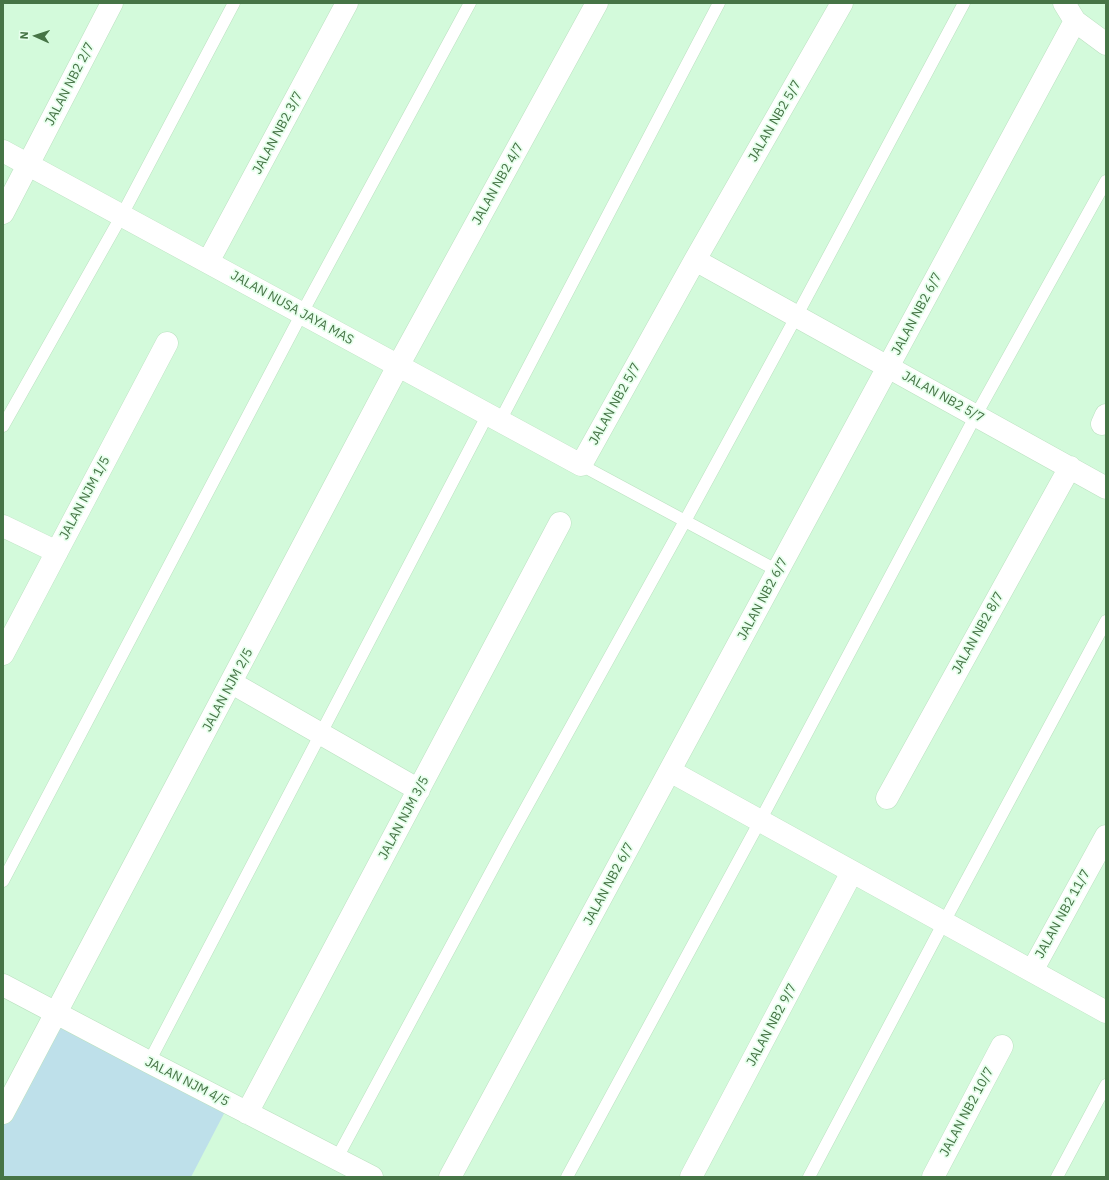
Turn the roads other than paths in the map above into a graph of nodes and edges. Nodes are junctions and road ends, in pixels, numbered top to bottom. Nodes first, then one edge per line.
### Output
1 (112, 3) edge
2 (234, 3) edge
3 (347, 3) edge
4 (470, 3) edge
5 (597, 3) edge
6 (719, 3) edge
7 (842, 3) edge
8 (964, 3) edge
9 (1064, 3) edge
10 (1076, 21) junction
11 (1106, 44) edge
12 (3, 151) edge
13 (29, 165) junction
14 (1106, 181) edge
15 (3, 213) edge
16 (122, 215) junction
17 (695, 260) junction
18 (208, 262) junction
19 (302, 313) junction
20 (796, 317) junction
21 (168, 343) dead end
22 (398, 366) junction
23 (888, 367) junction
24 (976, 415) junction
25 (494, 417) junction
26 (3, 426) edge
27 (581, 465) junction
28 (1070, 468) junction
29 (1106, 488) edge
30 (685, 521) junction
31 (560, 523) dead end
32 (3, 526) edge
33 (56, 552) junction
34 (778, 571) junction
35 (1106, 621) edge
36 (3, 654) edge
37 (232, 683) junction
38 (321, 734) junction
39 (670, 771) junction
40 (419, 790) junction
41 (886, 798) dead end
42 (760, 821) junction
43 (1106, 836) edge
44 (852, 872) junction
45 (3, 881) edge
46 (944, 922) junction
47 (1032, 971) junction
48 (3, 985) edge
49 (1106, 1012) edge
50 (56, 1013) junction
51 (1002, 1046) dead end
52 (149, 1062) junction
53 (1106, 1085) edge
54 (3, 1113) edge
55 (247, 1113) junction
56 (337, 1158) junction
57 (372, 1177) edge
58 (450, 1177) edge
59 (567, 1177) edge
60 (691, 1177) edge
61 (809, 1177) edge
62 (933, 1177) edge
63 (1056, 1177) edge

1 - 13 street, JALAN NB2 2/7
2 - 16 lane
3 - 18 street, JALAN NB2 3/7
4 - 19 lane
5 - 22 street, JALAN NB2 4/7
6 - 25 lane
7 - 17 street, JALAN NB2 5/7
8 - 20 lane
9 - 10 street
10 - 11 street
10 - 23 street, JALAN NB2 6/7
12 - 13 street, JALAN NUSA JAYA MAS
13 - 15 street, JALAN NB2 2/7
13 - 16 street, JALAN NUSA JAYA MAS
14 - 24 lane
16 - 18 street, JALAN NUSA JAYA MAS
16 - 26 lane
17 - 20 street, JALAN NB2 5/7
17 - 27 street, JALAN NB2 5/7
18 - 19 street, JALAN NUSA JAYA MAS
19 - 22 street, JALAN NUSA JAYA MAS
19 - 45 lane
20 - 23 street, JALAN NB2 5/7
20 - 30 lane
21 - 33 street, JALAN NJM 1/5
22 - 25 street, JALAN NUSA JAYA MAS
22 - 37 street, JALAN NJM 2/5
23 - 24 street, JALAN NB2 5/7
23 - 34 street, JALAN NB2 6/7
24 - 28 street, JALAN NB2 5/7
24 - 42 lane
25 - 27 street, JALAN NUSA JAYA MAS
25 - 38 lane
27 - 30 lane
28 - 29 street, JALAN NB2 5/7
28 - 41 street, JALAN NB2 8/7
30 - 34 lane
30 - 56 lane
31 - 40 street, JALAN NJM 3/5
32 - 33 street
33 - 36 street, JALAN NJM 1/5
34 - 39 street, JALAN NB2 6/7
35 - 46 lane
37 - 38 street
37 - 50 street, JALAN NJM 2/5
38 - 40 street
38 - 52 lane
39 - 42 street
39 - 58 street, JALAN NB2 6/7
40 - 55 street, JALAN NJM 3/5
42 - 44 street
42 - 59 lane
43 - 47 street, JALAN NB2 11/7
44 - 46 street
44 - 60 street, JALAN NB2 9/7
46 - 47 street
46 - 61 lane
47 - 49 street
48 - 50 street, JALAN NJM 4/5
50 - 52 street, JALAN NJM 4/5
50 - 54 street, JALAN NJM 2/5
51 - 62 street, JALAN NB2 10/7
52 - 55 street, JALAN NJM 4/5
53 - 63 lane
55 - 56 street, JALAN NJM 4/5
56 - 57 street, JALAN NJM 4/5

